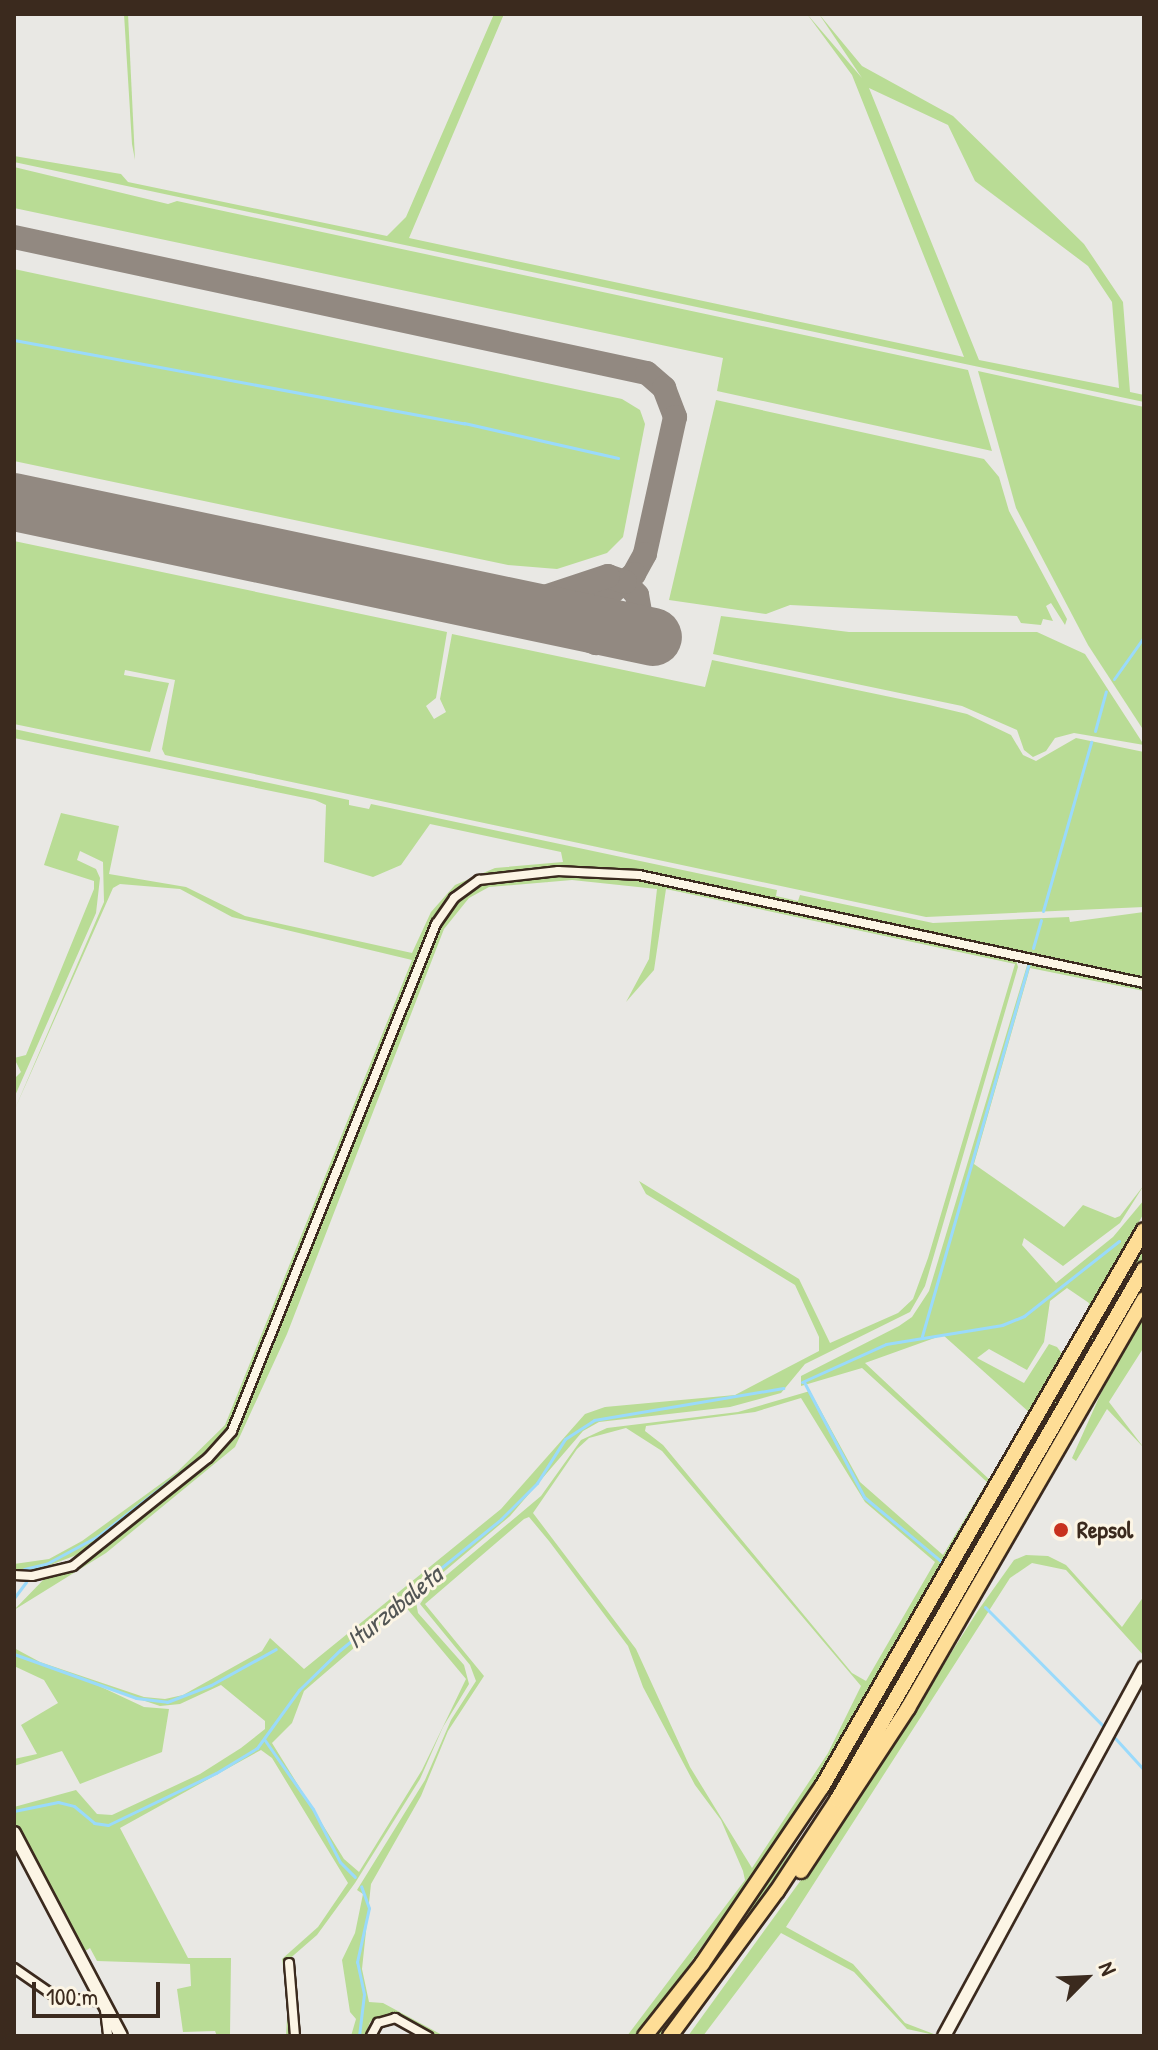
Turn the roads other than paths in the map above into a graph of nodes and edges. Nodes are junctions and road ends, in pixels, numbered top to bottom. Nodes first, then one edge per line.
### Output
1 (1144, 983) edge
2 (1144, 1230) edge
3 (1144, 1269) edge
4 (1144, 1299) edge
5 (14, 1575) edge
6 (1144, 1668) edge
7 (14, 1833) edge
8 (289, 1963) dead end
9 (14, 1968) edge
10 (104, 2002) junction
11 (108, 2036) edge
12 (121, 2036) edge
13 (295, 2036) edge
14 (371, 2036) edge
15 (428, 2036) edge
16 (645, 2036) edge
17 (670, 2036) edge
18 (679, 2036) edge
19 (944, 2036) edge

1 - 5 street
2 - 16 highway
3 - 17 highway
4 - 18 highway
6 - 19 street
7 - 10 street
8 - 13 street
9 - 10 street
10 - 11 street
10 - 12 street
14 - 15 street

